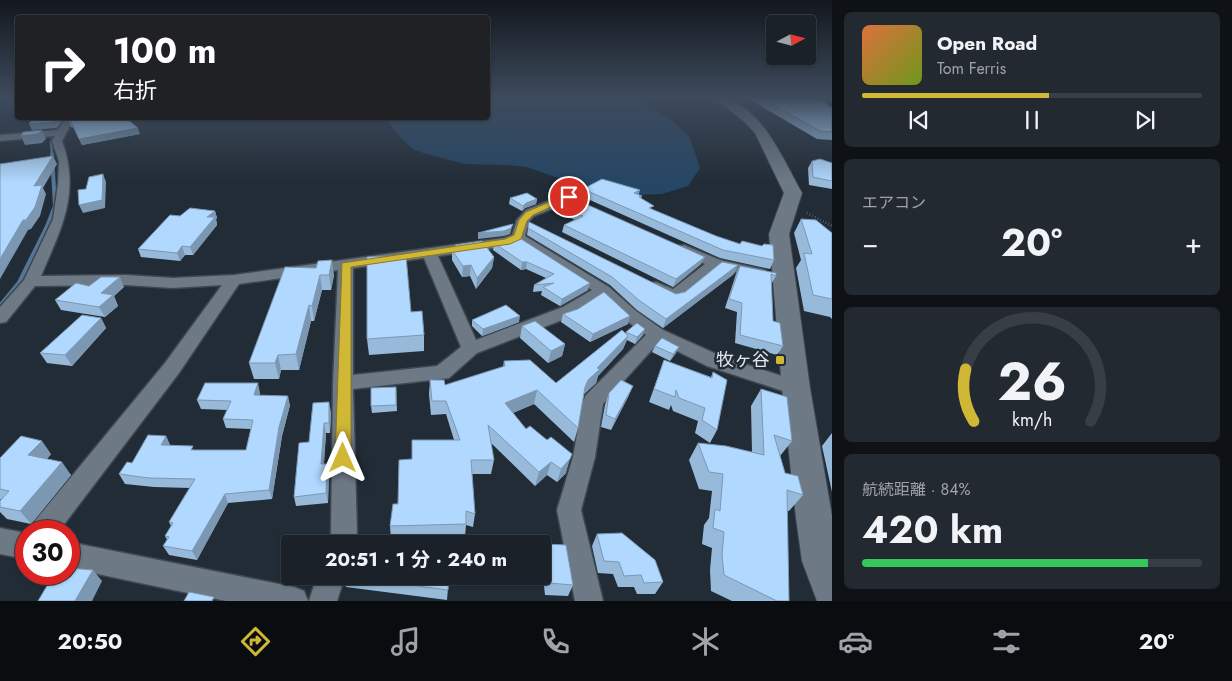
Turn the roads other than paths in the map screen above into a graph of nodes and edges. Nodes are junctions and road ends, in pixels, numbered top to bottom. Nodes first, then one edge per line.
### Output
1 (65, 126) edge
2 (756, 126) edge
3 (61, 133) junction
4 (0, 138) edge
5 (586, 205) edge
6 (523, 220) junction
7 (541, 229) edge
8 (518, 237) junction
9 (672, 244) edge
10 (429, 252) junction
11 (715, 263) junction
12 (346, 265) junction
13 (784, 278) junction
14 (234, 280) junction
15 (31, 281) junction
16 (647, 282) edge
17 (603, 290) junction
18 (0, 318) edge
19 (657, 334) junction
20 (471, 349) junction
21 (343, 383) junction
22 (796, 388) junction
23 (52, 520) edge
24 (343, 535) edge
25 (0, 541) edge
26 (15, 544) edge
27 (80, 557) edge
28 (328, 585) edge
29 (832, 587) edge
30 (294, 601) edge
31 (323, 601) edge
32 (589, 601) edge

1 - 3 street
2 - 13 main road
3 - 4 street
3 - 15 street
5 - 6 street
6 - 7 street
6 - 8 street
8 - 10 street
8 - 17 street
9 - 11 street
10 - 12 street
10 - 20 street
11 - 13 street
11 - 16 street
12 - 14 street
12 - 21 street
13 - 22 main road
14 - 15 street
14 - 23 street
15 - 18 street
17 - 19 street
17 - 20 street
19 - 22 street
19 - 32 street
20 - 21 street
21 - 24 street
22 - 29 main road
25 - 26 street
27 - 30 street
28 - 31 street

